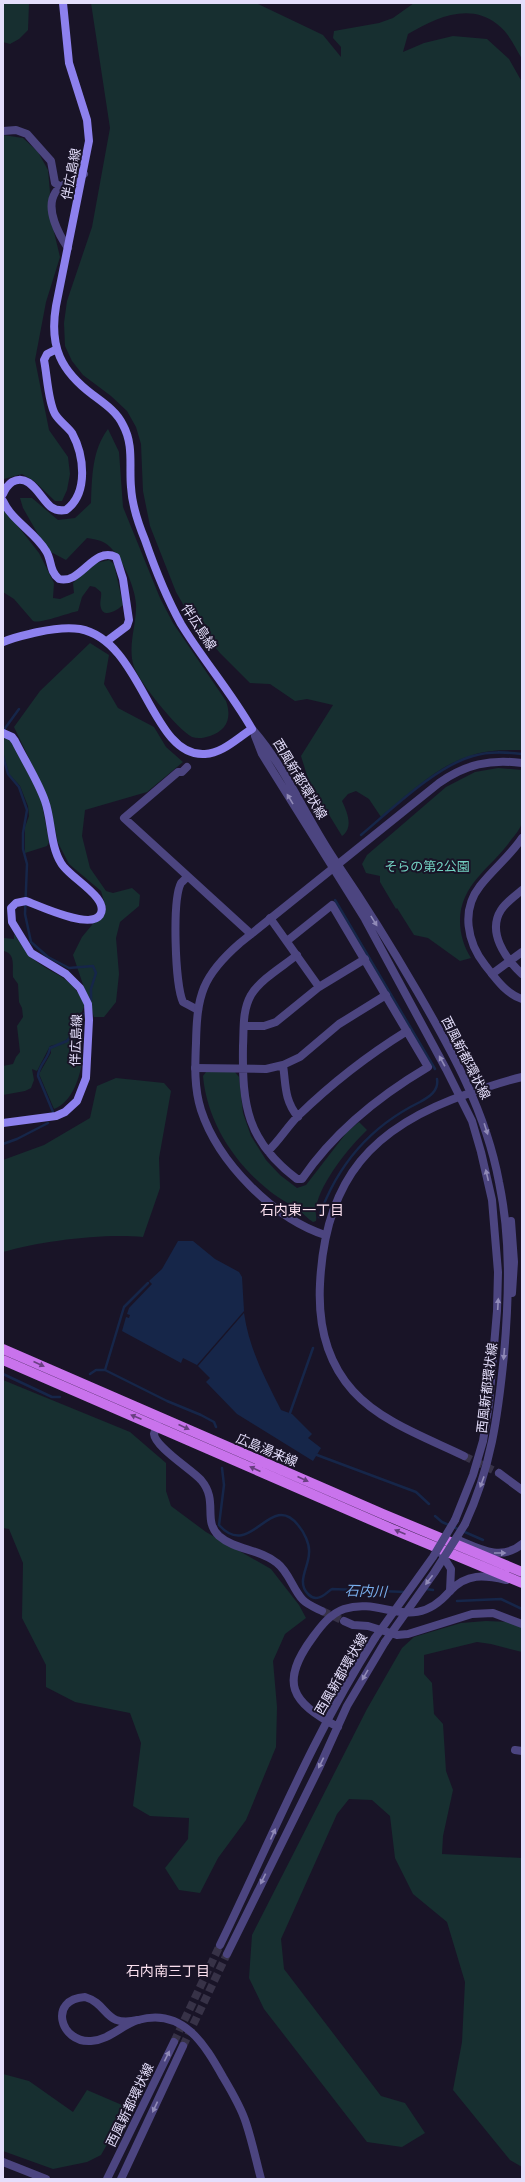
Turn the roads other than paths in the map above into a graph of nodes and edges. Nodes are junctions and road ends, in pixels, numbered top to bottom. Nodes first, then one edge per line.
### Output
1 (63, 3) edge
2 (3, 131) edge
3 (84, 174) junction
4 (61, 187) junction
5 (68, 248) junction
6 (57, 349) junction
7 (3, 494) edge
8 (3, 501) edge
9 (3, 642) edge
10 (107, 642) junction
11 (252, 729) junction
12 (3, 733) edge
13 (522, 763) edge
14 (187, 766) dead end
15 (522, 838) edge
16 (335, 866) junction
17 (187, 876) junction
18 (522, 890) edge
19 (270, 918) junction
20 (251, 934) junction
21 (287, 942) junction
22 (522, 952) edge
23 (297, 955) junction
24 (365, 959) junction
25 (511, 961) junction
26 (492, 974) junction
27 (522, 974) edge
28 (319, 987) junction
29 (386, 995) junction
30 (522, 999) edge
31 (198, 1010) junction
32 (244, 1026) junction
33 (408, 1031) junction
34 (283, 1065) junction
35 (195, 1068) junction
36 (243, 1069) junction
37 (522, 1077) edge
38 (470, 1093) junction
39 (460, 1096) junction
40 (298, 1117) junction
41 (3, 1123) edge
42 (268, 1151) junction
43 (325, 1235) junction
44 (3, 1349) edge
45 (3, 1360) edge
46 (158, 1421) junction
47 (464, 1456) tunnel mouth
48 (499, 1473) tunnel mouth
49 (522, 1490) edge
50 (409, 1525) junction
51 (522, 1544) edge
52 (436, 1548) junction
53 (522, 1572) edge
54 (522, 1583) edge
55 (450, 1591) junction
56 (322, 1611) tunnel mouth
57 (344, 1620) tunnel mouth
58 (522, 1624) edge
59 (327, 1721) junction
60 (338, 1727) junction
61 (220, 1945) tunnel mouth
62 (227, 1954) tunnel mouth
63 (138, 2020) junction
64 (174, 2042) tunnel mouth
65 (183, 2046) tunnel mouth
66 (3, 2162) edge
67 (46, 2179) edge
68 (107, 2179) edge
69 (121, 2179) edge
70 (261, 2179) edge

1 - 3 main road, 伴広島線
2 - 4 street
3 - 4 street
3 - 5 main road, 伴広島線
4 - 5 street
5 - 6 main road, 伴広島線
6 - 7 main road
6 - 11 main road, 伴広島線
8 - 10 main road
9 - 10 main road
10 - 11 main road
11 - 16 street, 西風新都環状線
12 - 41 main road, 伴広島線
13 - 16 street
14 - 17 street
15 - 26 street
16 - 19 street
16 -> 38 street, 西風新都環状線
39 -> 16 street, 西風新都環状線
17 - 20 street
17 - 31 street
18 - 25 street
19 - 20 street
19 - 21 street
20 - 31 street
21 - 23 street
21 - 24 street
22 - 25 street
23 - 28 street
23 - 32 street
24 - 28 street
24 - 29 street
25 - 26 street
25 - 27 street
26 - 30 street
28 - 32 street
29 - 33 street
29 - 34 street
31 - 35 street
32 - 36 street
33 - 40 street
33 - 42 street
34 - 36 street
34 - 40 street
35 - 36 street
35 - 43 street
36 - 42 street
37 - 38 street
38 - 39 street
38 -> 60 street, 西風新都環状線, bridge
39 - 43 street
59 -> 39 street, 西風新都環状線, bridge
40 - 42 street
43 - 47 street
44 -> 46 main road, 広島湯来線
46 -> 45 main road, 広島湯来線
46 -> 50 main road, 広島湯来線
52 -> 46 main road, 広島湯来線
46 - 56 street
48 - 49 street
50 -> 51 street
50 - 53 main road, 広島湯来線
52 - 54 main road, 広島湯来線
52 - 55 street
54 - 55 street
55 - 59 street
57 - 58 street
59 - 60 street
61 -> 59 street, 西風新都環状線
60 -> 62 street, 西風新都環状線
63 - 63 street
63 - 70 street
68 -> 64 street, 西風新都環状線
65 -> 69 street, 西風新都環状線
66 - 67 street

